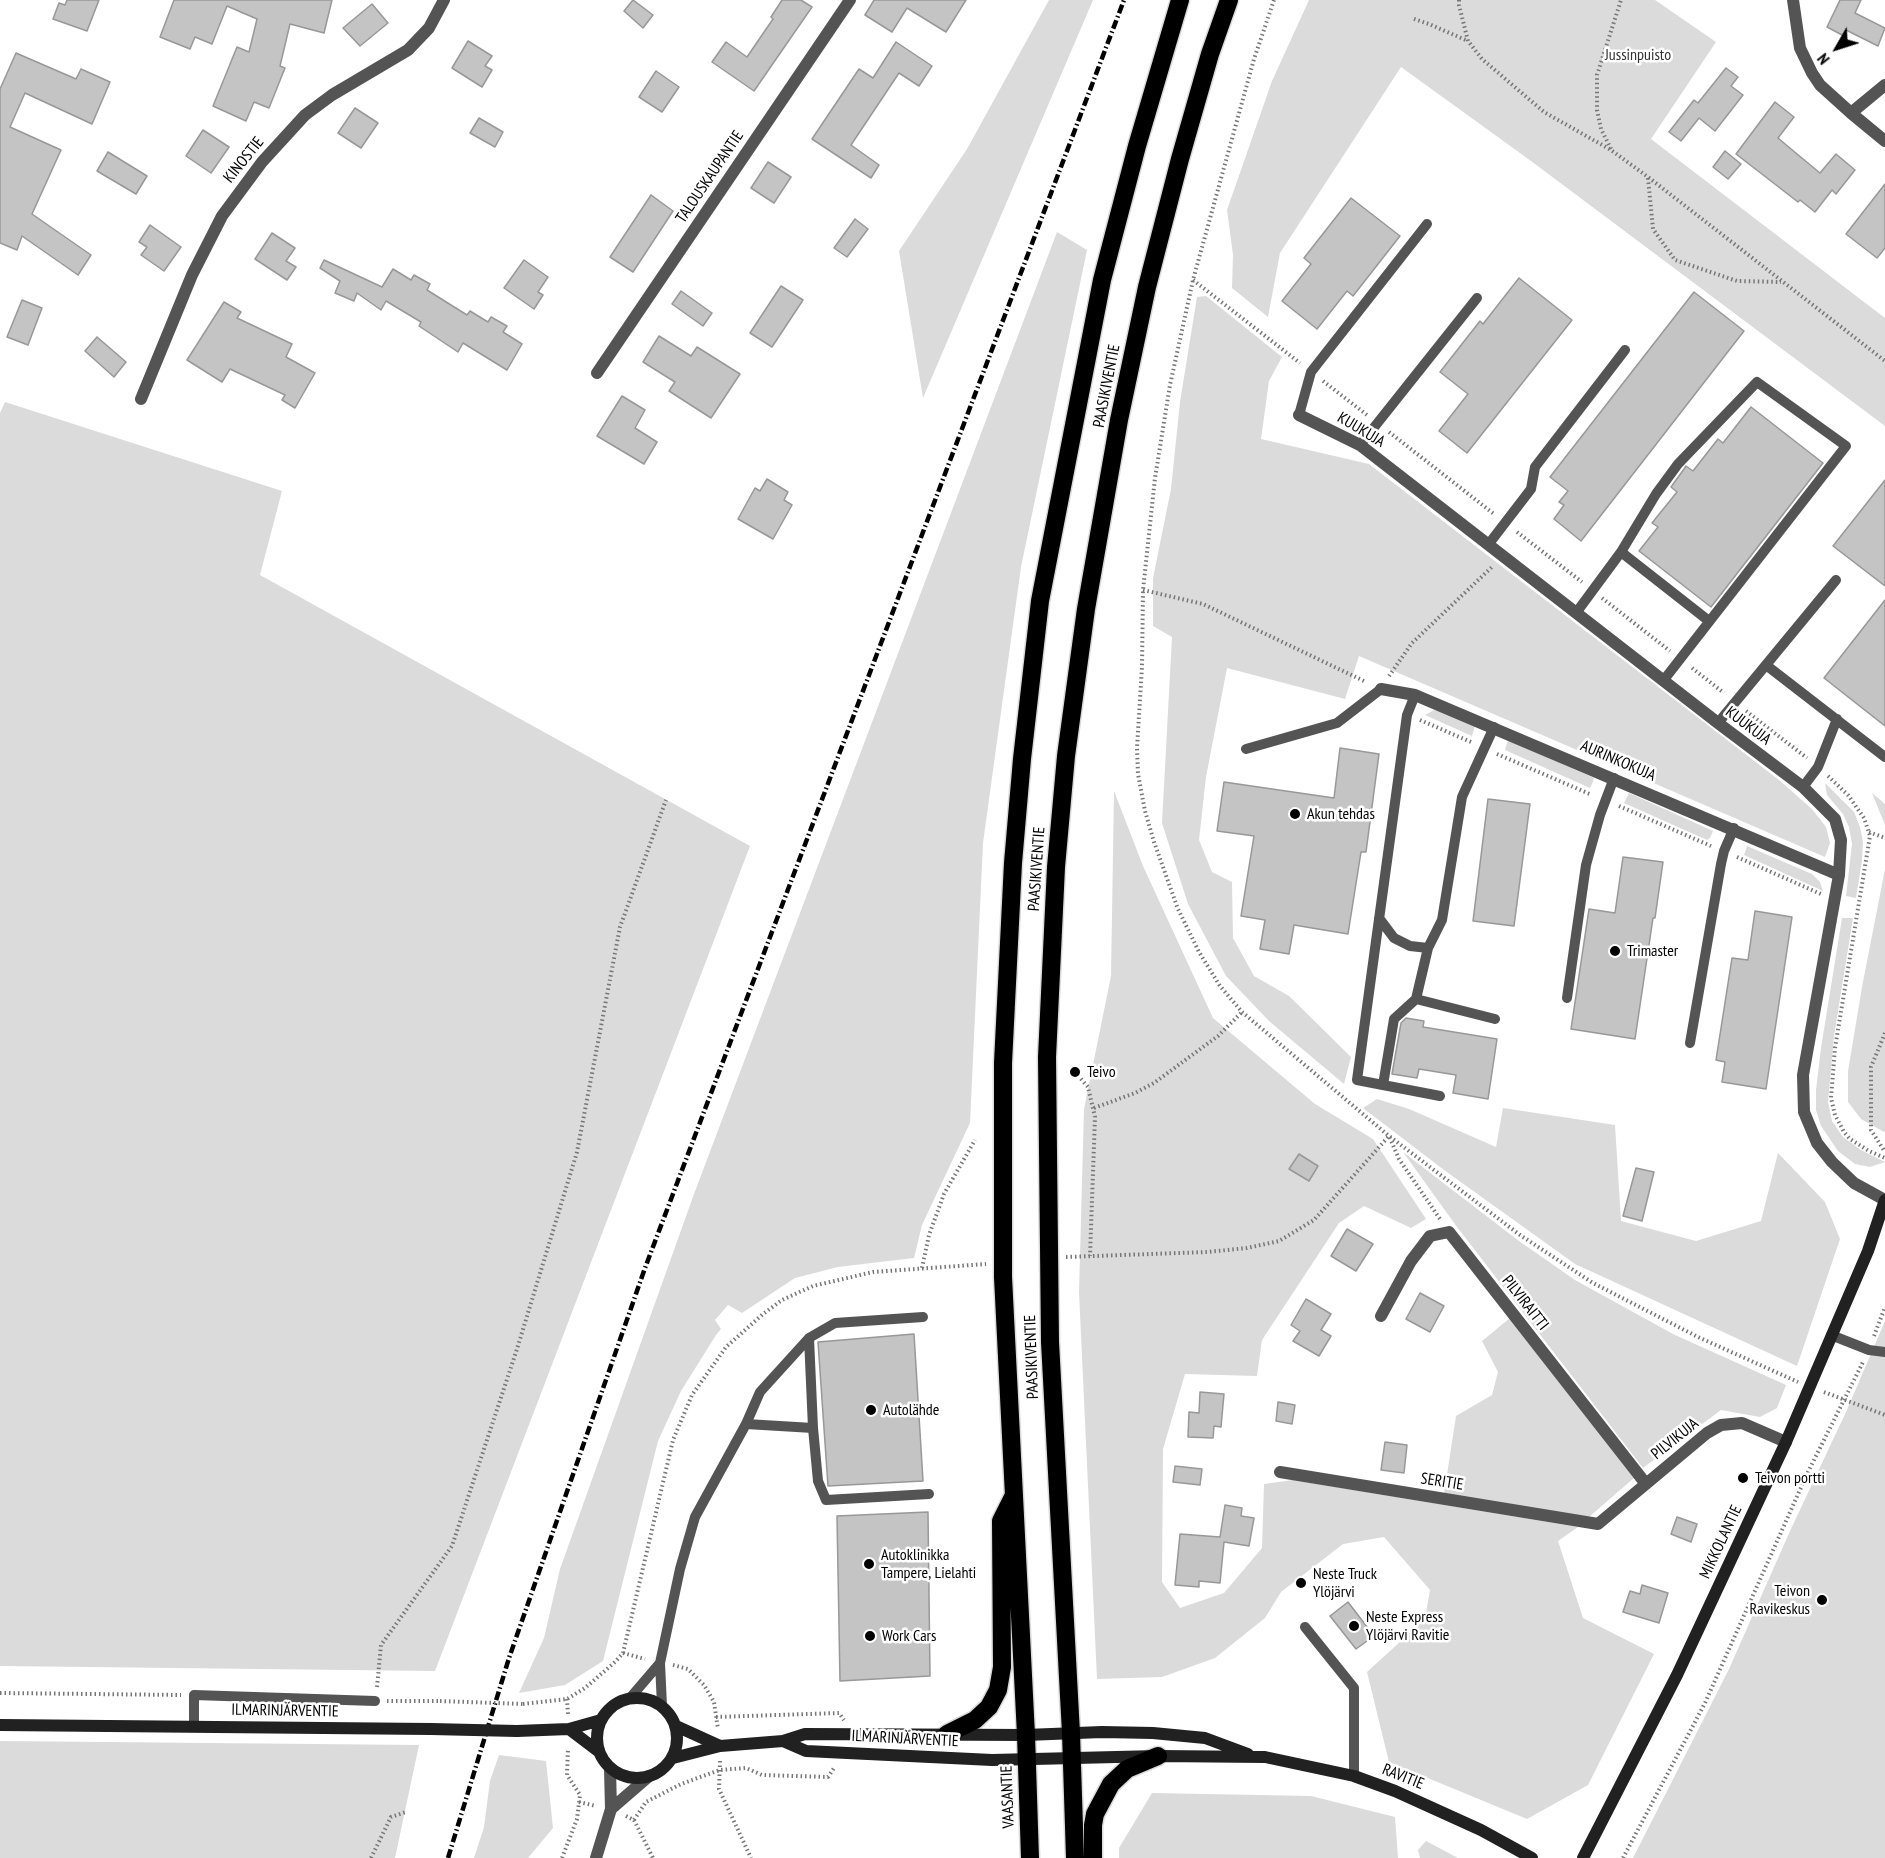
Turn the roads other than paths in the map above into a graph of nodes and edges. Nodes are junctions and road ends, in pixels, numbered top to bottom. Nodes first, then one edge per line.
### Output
1 (445, 0) edge
2 (850, 0) edge
3 (1180, 0) edge
4 (1229, 0) edge
5 (1792, 0) edge
6 (1885, 85) edge
7 (1851, 113) junction
8 (1885, 141) edge
9 (1427, 224) dead end
10 (1477, 298) dead end
11 (1625, 350) dead end
12 (597, 373) dead end
13 (141, 399) dead end
14 (1299, 415) joint
15 (1360, 445) junction
16 (1488, 545) junction
17 (1621, 552) junction
18 (1836, 580) dead end
19 (1576, 613) junction
20 (1709, 621) junction
21 (1766, 664) junction
22 (1663, 681) junction
23 (1381, 689) joint
24 (1415, 695) junction
25 (1837, 719) junction
26 (1718, 723) junction
27 (1494, 727) junction
28 (1246, 749) dead end
29 (1885, 757) edge
30 (1614, 778) junction
31 (1803, 787) junction
32 (1734, 828) junction
33 (1839, 874) junction
34 (1379, 918) junction
35 (1428, 948) junction
36 (1567, 998) dead end
37 (1416, 999) junction
38 (1495, 1019) dead end
39 (1690, 1043) dead end
40 (1383, 1085) junction
41 (1440, 1096) dead end
42 (1885, 1200) edge
43 (1381, 1316) dead end
44 (923, 1317) dead end
45 (1831, 1335) junction
46 (809, 1338) junction
47 (1885, 1352) edge
48 (746, 1424) junction
49 (813, 1428) junction
50 (1786, 1442) junction
51 (1280, 1472) dead end
52 (1646, 1484) junction
53 (929, 1494) dead end
54 (1014, 1496) junction
55 (1598, 1524) joint
56 (1305, 1627) dead end
57 (660, 1663) junction
58 (630, 1698) junction
59 (375, 1701) road end
60 (662, 1706) junction
61 (601, 1720) junction
62 (0, 1725) edge
63 (195, 1726) junction
64 (676, 1726) junction
65 (569, 1729) junction
66 (1071, 1733) junction
67 (947, 1734) junction
68 (1026, 1735) junction
69 (783, 1742) junction
70 (720, 1746) junction
71 (598, 1751) junction
72 (1158, 1756) junction
73 (1252, 1756) junction
74 (673, 1758) junction
75 (1072, 1759) junction
76 (1027, 1760) junction
77 (610, 1768) junction
78 (1354, 1776) junction
79 (648, 1777) junction
80 (611, 1809) junction
81 (596, 1858) edge
82 (1030, 1858) edge
83 (1075, 1858) edge
84 (1093, 1858) edge
85 (1532, 1858) edge
86 (1583, 1858) edge

1 - 13 street, KINOSTIE
2 - 12 street, TALOUSKAUPANTIE
3 - 54 highway, PAASIKIVENTIE
4 - 66 highway, PAASIKIVENTIE
5 - 7 street
6 - 7 street
7 - 8 street
9 - 14 lane
10 - 15 lane
11 - 16 lane
14 - 15 street, KUUKUJA
15 - 16 street, KUUKUJA
16 - 19 street, KUUKUJA
17 - 19 lane
17 - 20 lane
17 - 20 lane
18 - 21 lane
19 - 22 street, KUUKUJA
20 - 22 lane
21 - 25 lane
21 - 26 lane
22 - 26 street, KUUKUJA
23 - 24 street, AURINKOKUJA
23 - 28 lane
24 - 27 street, AURINKOKUJA
24 - 34 lane
25 - 29 lane
25 - 31 lane
26 - 31 street, KUUKUJA
27 - 30 street, AURINKOKUJA
27 - 35 lane
30 - 32 street, AURINKOKUJA
30 - 36 lane
31 - 33 street, KUUKUJA
32 - 33 street, AURINKOKUJA
32 - 39 lane
33 - 42 street, KUUKUJA
34 - 35 lane
34 - 40 lane
35 - 37 lane
37 - 38 lane
37 - 40 lane
40 - 41 lane
42 - 45 main road, MIKKOLANTIE
43 - 52 street, PILVIRAITTI
44 - 46 lane
45 - 47 lane
45 - 50 main road, MIKKOLANTIE
46 - 48 lane
46 - 49 lane
48 - 49 lane
48 - 57 lane
49 - 53 lane
50 - 52 street, PILVIKUJA
50 - 86 main road, MIKKOLANTIE
51 - 55 street, SERITIE
52 - 55 street, PILVIKUJA
54 - 67 highway
54 - 68 highway, PAASIKIVENTIE
56 - 78 lane
57 - 58 lane
57 - 60 lane
58 - 60 main road
58 - 61 main road
59 - 63 lane
60 - 64 main road
61 - 65 main road, ILMARINJÄRVENTIE
61 - 71 main road
62 - 63 main road, ILMARINJÄRVENTIE
63 - 65 main road, ILMARINJÄRVENTIE, bridge
64 - 70 main road, ILMARINJÄRVENTIE
64 - 74 main road
65 - 71 main road
66 - 68 main road, RAVITIE
66 - 73 main road, RAVITIE
66 - 75 highway, PAASIKIVENTIE
67 - 68 main road, ILMARINJÄRVENTIE
67 - 69 main road, ILMARINJÄRVENTIE
68 - 76 highway, VAASANTIE
69 - 70 main road, ILMARINJÄRVENTIE
69 - 76 main road, ILMARINJÄRVENTIE
70 - 74 main road, ILMARINJÄRVENTIE
71 - 77 main road
72 - 73 main road, RAVITIE
72 - 75 main road, RAVITIE
72 - 84 highway
73 - 78 main road, RAVITIE
74 - 79 main road
75 - 76 main road, RAVITIE
75 - 83 highway
76 - 82 highway, VAASANTIE
77 - 79 main road
77 - 80 street
78 - 85 main road, RAVITIE
79 - 80 street
80 - 81 street

